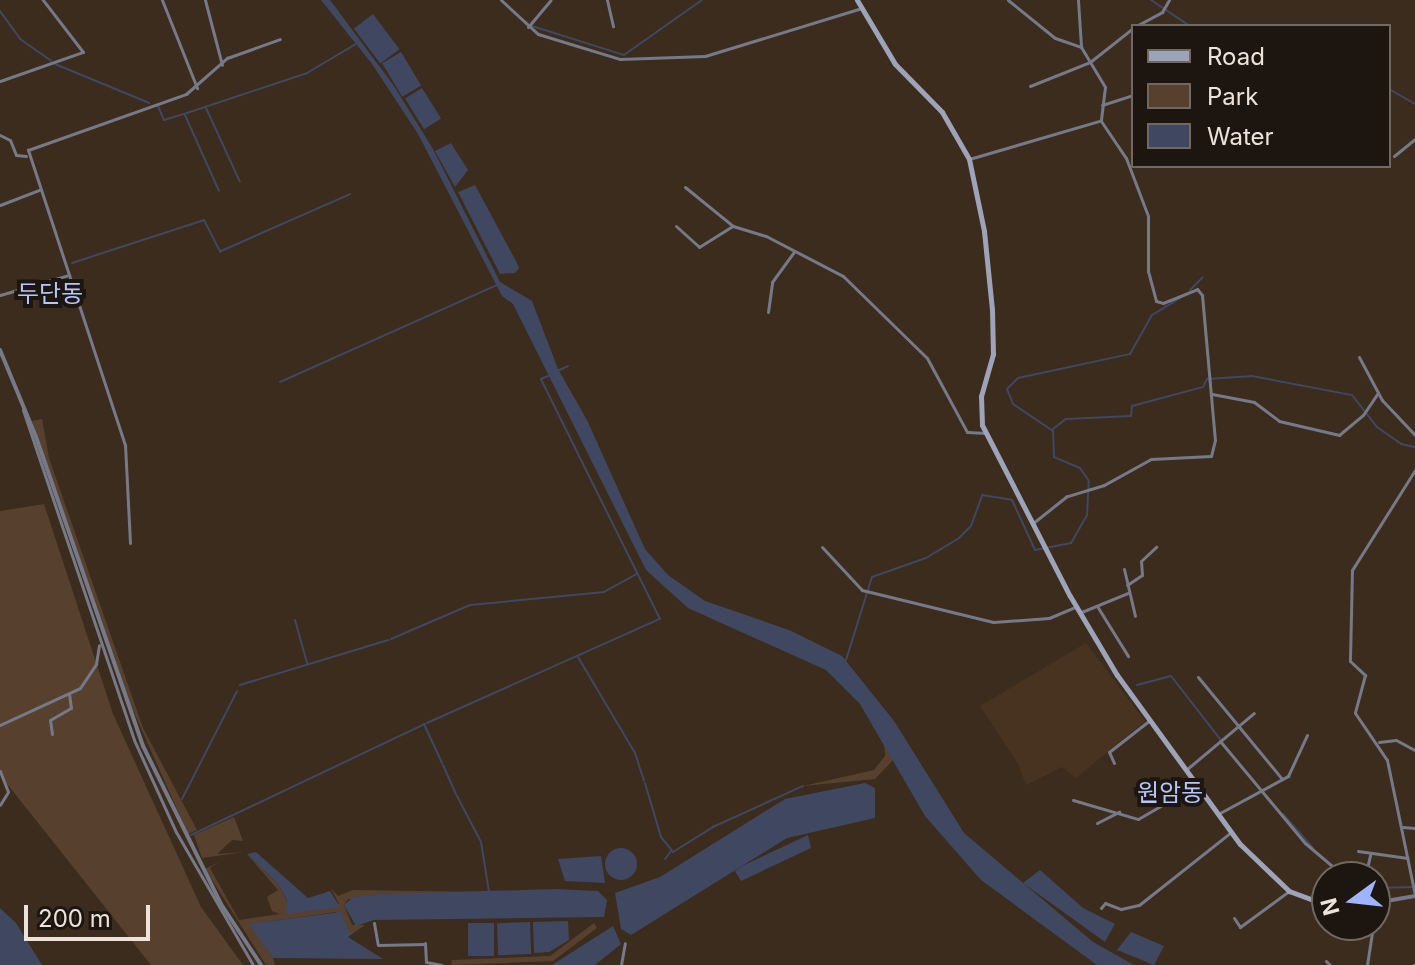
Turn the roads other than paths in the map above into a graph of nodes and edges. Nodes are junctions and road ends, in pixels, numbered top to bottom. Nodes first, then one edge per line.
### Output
1 (43, 0) edge
2 (162, 0) edge
3 (205, 0) edge
4 (501, 0) edge
5 (551, 0) edge
6 (607, 0) edge
7 (857, 0) edge
8 (1008, 0) edge
9 (1078, 0) edge
10 (1169, 0) edge
11 (862, 8) junction
12 (1140, 24) edge
13 (613, 26) dead end
14 (528, 27) junction
15 (1131, 29) edge
16 (280, 39) dead end
17 (1081, 47) junction
18 (1090, 62) junction
19 (222, 65) junction
20 (0, 81) edge
21 (1030, 86) dead end
22 (197, 88) junction
23 (1131, 96) edge
24 (1100, 106) junction
25 (1101, 121) junction
26 (0, 135) edge
27 (1415, 139) edge
28 (26, 156) junction
29 (1394, 156) dead end
30 (969, 159) junction
31 (685, 187) dead end
32 (39, 190) junction
33 (0, 205) edge
34 (676, 226) dead end
35 (733, 226) junction
36 (794, 252) junction
37 (69, 275) junction
38 (0, 295) edge
39 (768, 312) dead end
40 (0, 350) edge
41 (1359, 357) dead end
42 (1378, 393) junction
43 (1212, 394) junction
44 (23, 406) junction
45 (986, 433) junction
46 (1415, 435) edge
47 (1415, 470) edge
48 (1033, 523) junction
49 (130, 543) dead end
50 (822, 547) dead end
51 (1156, 547) dead end
52 (1124, 569) dead end
53 (1127, 585) junction
54 (1128, 593) junction
55 (1097, 606) junction
56 (1077, 610) junction
57 (1135, 616) dead end
58 (98, 638) junction
59 (1128, 656) dead end
60 (1198, 677) dead end
61 (69, 694) junction
62 (1254, 713) dead end
63 (1150, 720) junction
64 (0, 725) edge
65 (1238, 726) junction
66 (52, 734) dead end
67 (1307, 735) dead end
68 (1220, 741) junction
69 (1379, 742) junction
70 (1415, 750) edge
71 (1114, 763) dead end
72 (1186, 769) junction
73 (0, 771) edge
74 (1282, 779) junction
75 (1197, 785) junction
76 (1260, 791) junction
77 (1073, 800) dead end
78 (0, 805) edge
79 (1119, 812) junction
80 (1218, 814) junction
81 (1097, 823) dead end
82 (1403, 827) junction
83 (1415, 828) edge
84 (1231, 832) junction
85 (1358, 851) dead end
86 (1370, 855) junction
87 (1408, 858) junction
88 (1326, 861) edge
89 (1369, 861) edge
90 (1289, 891) junction
91 (1415, 896) edge
92 (1311, 899) edge
93 (1391, 900) edge
94 (1101, 908) dead end
95 (1234, 918) dead end
96 (374, 923) dead end
97 (1371, 941) edge
98 (625, 943) dead end
99 (1326, 961) dead end
100 (253, 965) edge
101 (261, 965) edge
102 (442, 965) edge
103 (621, 965) edge
104 (1330, 965) edge
105 (1367, 965) edge

1 - 20 street
2 - 22 street
3 - 19 street
4 - 14 street
5 - 14 street
6 - 13 street
7 - 11 main road
8 - 17 street
9 - 17 street
10 - 12 street
11 - 14 street
11 - 30 main road
15 - 18 street
16 - 19 street
17 - 18 street
18 - 21 street
18 - 24 street
19 - 22 street
22 - 28 street
23 - 24 street
24 - 25 street
25 - 30 street
25 - 43 street
26 - 28 street
27 - 29 street
28 - 32 street
30 - 45 main road
31 - 35 street
32 - 33 street
32 - 37 street
34 - 35 street
35 - 36 street
36 - 39 street
36 - 45 street
37 - 38 street
37 - 49 street
40 - 44 street
41 - 42 street
42 - 43 street
42 - 46 street
43 - 48 street
44 - 58 street
44 - 101 street
45 - 48 main road
47 - 69 street
48 - 56 main road
50 - 56 street
51 - 53 street
52 - 53 street
53 - 54 street
54 - 55 street
54 - 57 street
55 - 56 street
55 - 59 street
56 - 63 main road
58 - 61 street
58 - 100 street
60 - 65 street
61 - 64 street
61 - 66 street
62 - 65 street
63 - 71 street
63 - 72 main road
65 - 68 street
65 - 74 street
67 - 74 street
68 - 72 street
68 - 76 street
69 - 70 street
69 - 82 street
72 - 75 main road
73 - 78 street
74 - 76 street
75 - 79 street
75 - 80 main road
76 - 80 street
76 - 88 street
77 - 79 street
79 - 81 street
80 - 84 main road
82 - 83 street
82 - 87 street
84 - 90 main road
84 - 94 street
85 - 86 street
86 - 87 street
86 - 89 street
87 - 91 street
90 - 92 main road
90 - 95 street
91 - 93 street
96 - 102 street
97 - 105 street
98 - 103 street
99 - 104 street

